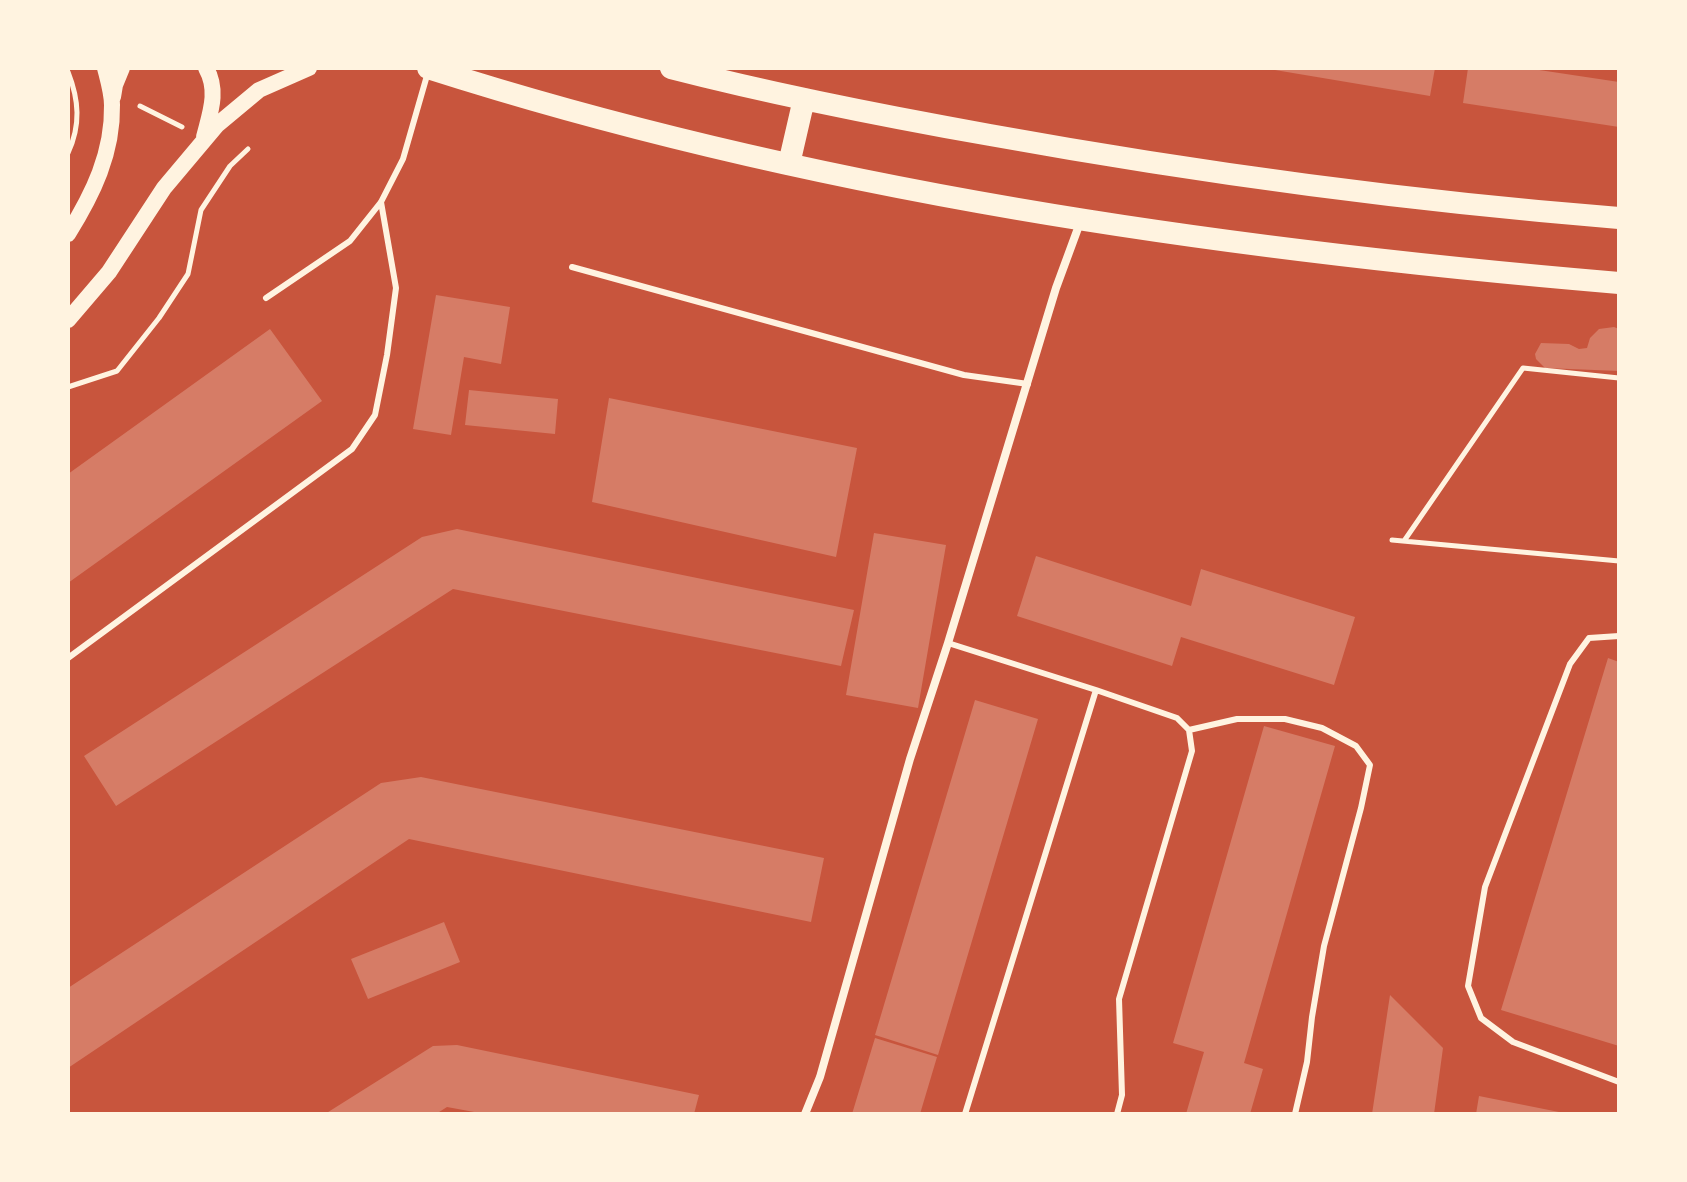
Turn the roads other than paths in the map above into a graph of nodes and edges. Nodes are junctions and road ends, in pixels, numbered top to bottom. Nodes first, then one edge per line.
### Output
1 (105, 68) edge
2 (122, 68) edge
3 (206, 68) edge
4 (309, 68) edge
5 (428, 68) edge
6 (671, 68) edge
7 (804, 99) junction
8 (113, 102) junction
9 (202, 142) junction
10 (789, 164) junction
11 (381, 202) junction
12 (1619, 218) edge
13 (1081, 219) junction
14 (68, 234) edge
15 (572, 267) dead end
16 (1619, 283) edge
17 (266, 298) dead end
18 (68, 320) edge
19 (1028, 384) junction
20 (1619, 636) edge
21 (948, 643) junction
22 (68, 658) edge
23 (1096, 690) junction
24 (1189, 730) junction
25 (1619, 1082) edge
26 (805, 1114) edge
27 (965, 1114) edge
28 (1117, 1114) edge
29 (1295, 1114) edge

1 - 8 main road
2 - 8 main road
3 - 9 main road
4 - 9 main road
5 - 10 highway
5 - 11 lane
6 - 7 highway
7 - 10 highway
7 - 12 highway
8 - 14 main road
9 - 18 main road
10 - 13 highway
11 - 17 lane
11 - 22 lane
13 - 16 highway
13 - 19 street
15 - 19 lane
19 - 21 street
20 - 25 lane
21 - 23 lane
21 - 26 street
23 - 24 lane
23 - 27 lane
24 - 28 lane
24 - 29 lane

